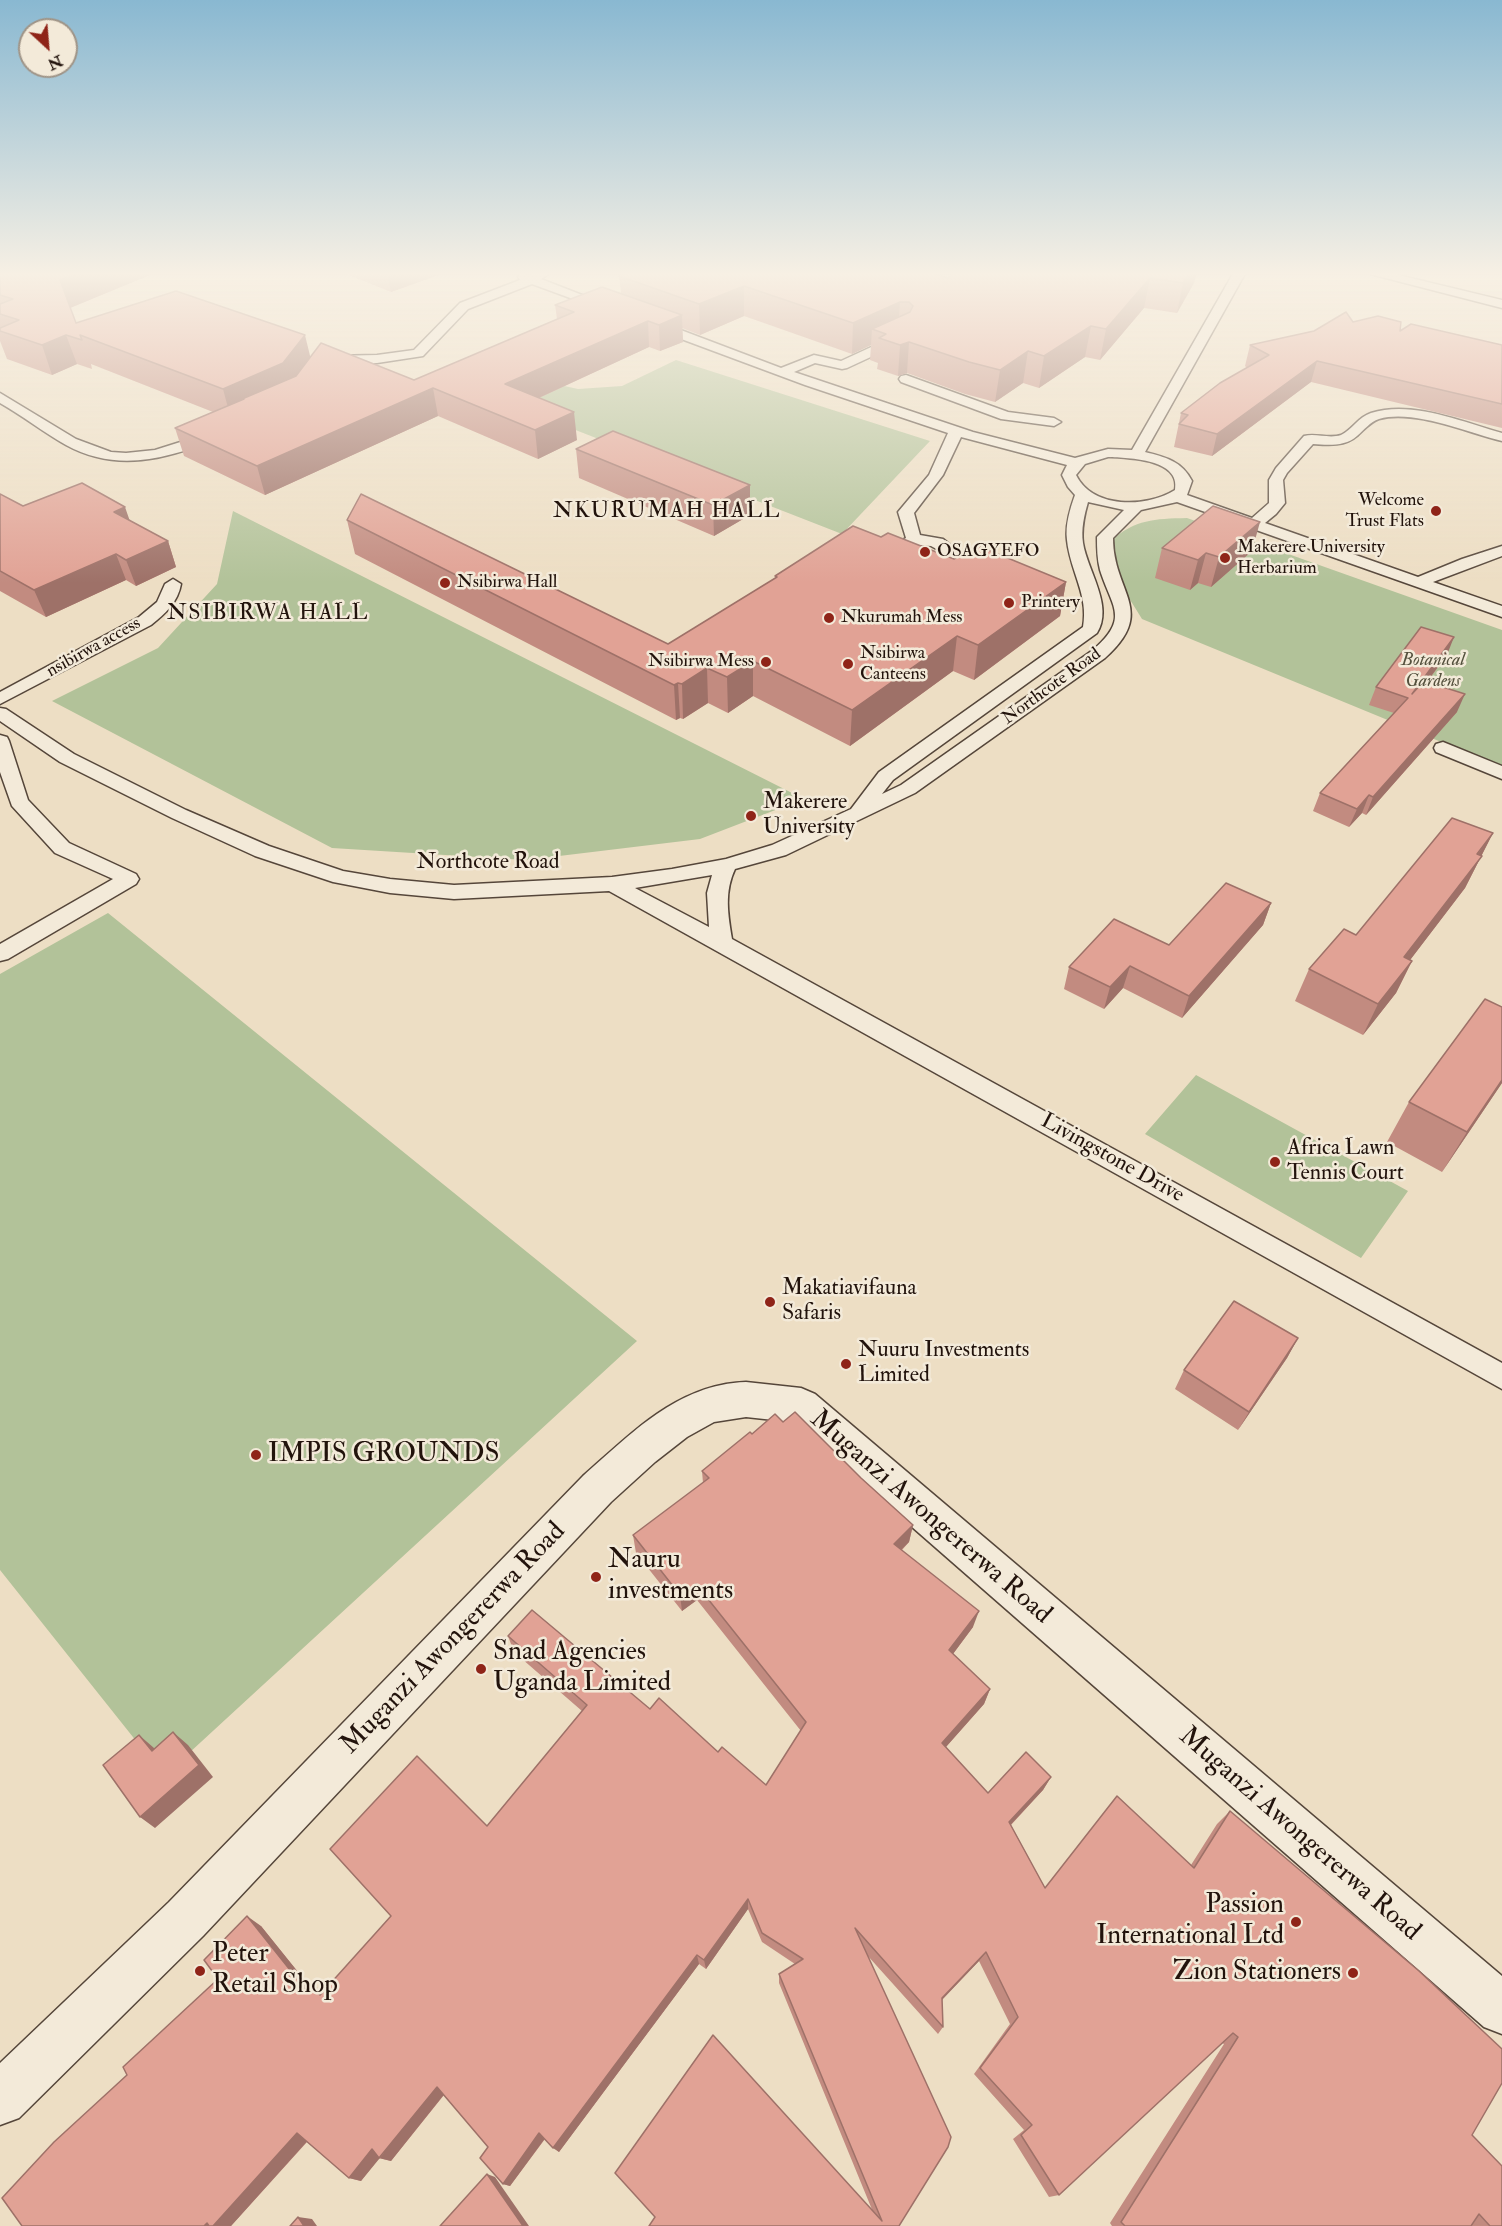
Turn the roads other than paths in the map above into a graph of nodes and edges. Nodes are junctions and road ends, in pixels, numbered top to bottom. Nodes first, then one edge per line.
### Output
1 (793, 376) edge
2 (1181, 376) edge
3 (906, 378) dead end
4 (0, 398) edge
5 (975, 405) junction
6 (1054, 422) dead end
7 (938, 426) junction
8 (223, 431) edge
9 (956, 432) junction
10 (1502, 437) edge
11 (1137, 454) junction
12 (1076, 463) junction
13 (1083, 493) junction
14 (1176, 497) junction
15 (1137, 506) junction
16 (1254, 524) junction
17 (914, 540) dead end
18 (1502, 551) edge
19 (1419, 582) junction
20 (173, 584) dead end
21 (1502, 612) edge
22 (0, 699) edge
23 (0, 712) edge
24 (0, 741) edge
25 (1443, 748) dead end
26 (1502, 773) edge
27 (859, 811) junction
28 (727, 865) junction
29 (612, 884) junction
30 (722, 943) junction
31 (0, 954) edge
32 (1502, 1377) edge
33 (1502, 2009) edge
34 (0, 2099) edge

1 - 7 lane
2 - 11 lane
3 - 5 lane
4 - 8 lane
5 - 6 lane
5 - 7 lane
7 - 9 lane
9 - 12 lane
9 - 17 lane
10 - 16 lane
11 - 12 lane
11 - 14 lane
12 - 13 lane
13 - 15 lane
13 - 27 lane, Northcote Road
14 - 15 lane
14 - 16 lane
15 - 27 lane, Northcote Road
16 - 19 lane
18 - 19 lane
19 - 21 lane
20 - 22 lane, nsibirwa access
23 - 29 lane, Northcote Road
24 - 31 lane
25 - 26 lane
27 - 28 lane, Northcote Road
28 - 29 lane, Northcote Road
28 - 30 lane
29 - 30 lane, Livingstone Drive
30 - 32 lane, Livingstone Drive
33 - 34 street, Muganzi Awongererwa Road

